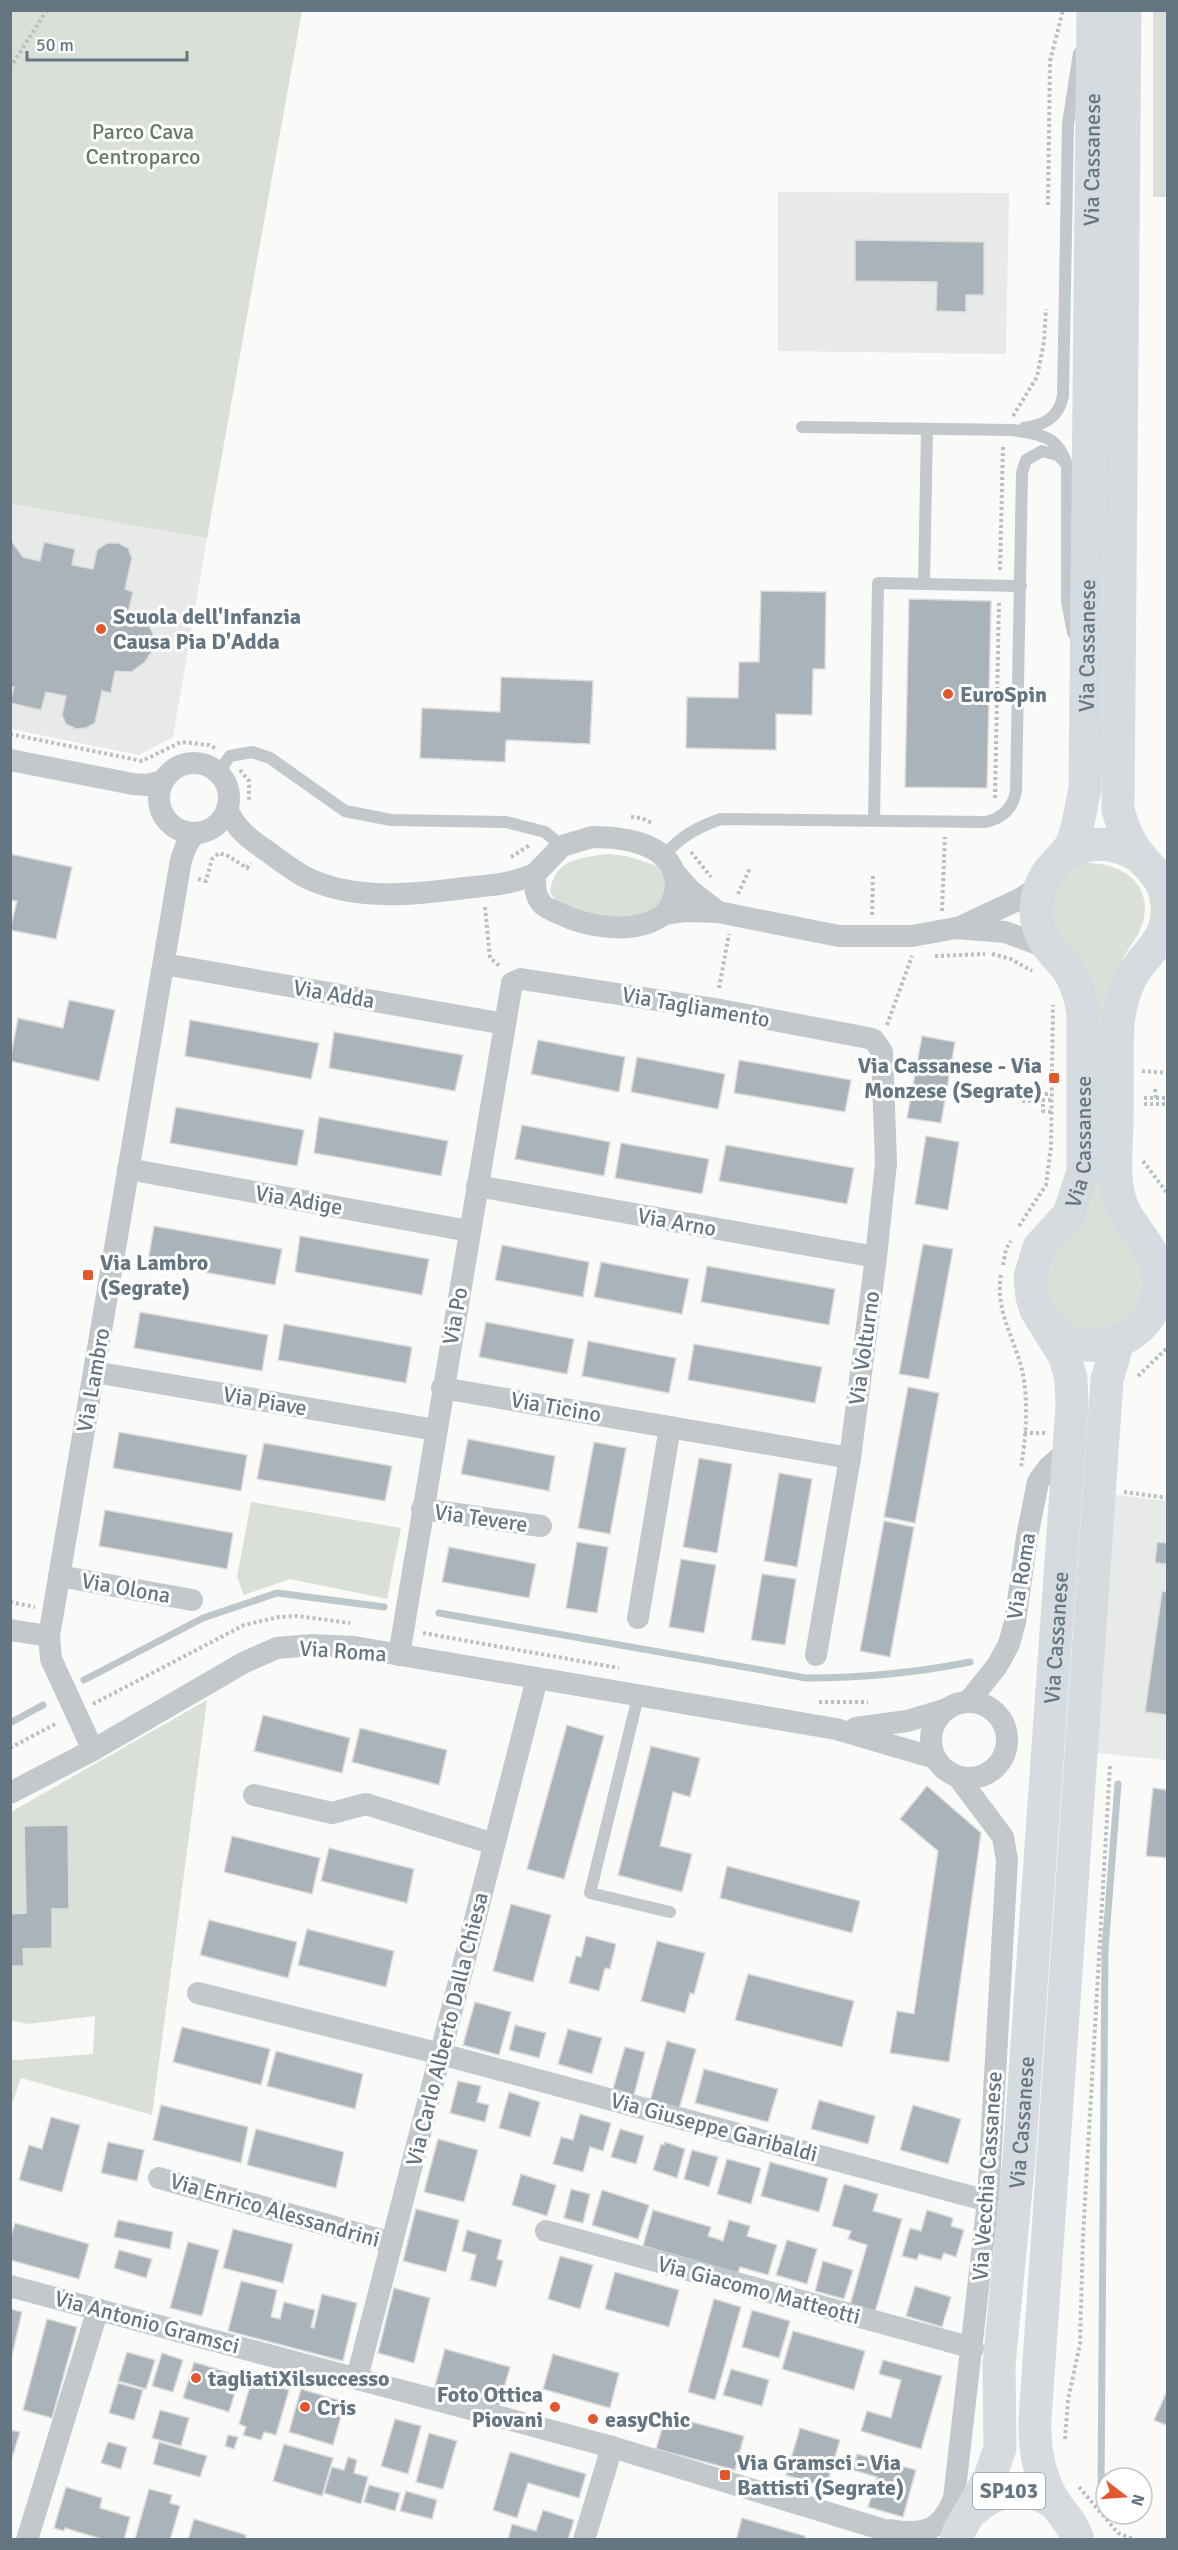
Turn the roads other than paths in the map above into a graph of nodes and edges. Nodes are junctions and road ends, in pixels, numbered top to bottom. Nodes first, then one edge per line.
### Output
1 (1088, 10) edge
2 (1093, 10) edge
3 (1125, 10) edge
4 (802, 427) dead end
5 (927, 429) junction
6 (1012, 430) junction
7 (1067, 465) junction
8 (924, 584) junction
9 (1021, 586) junction
10 (1086, 699) junction
11 (10, 760) edge
12 (224, 765) junction
13 (161, 791) junction
14 (227, 809) junction
15 (874, 820) junction
16 (193, 830) junction
17 (241, 832) junction
18 (562, 846) junction
19 (1140, 856) junction
20 (672, 857) junction
21 (1049, 873) junction
22 (535, 882) junction
23 (718, 912) junction
24 (664, 914) junction
25 (956, 928) junction
26 (1048, 948) junction
27 (164, 964) junction
28 (517, 980) joint
29 (505, 1024) junction
30 (877, 1043) joint
31 (129, 1169) junction
32 (477, 1186) junction
33 (469, 1231) junction
34 (1156, 1248) edge
35 (876, 1257) junction
36 (1044, 1322) junction
37 (1143, 1324) edge
38 (94, 1372) junction
39 (442, 1388) junction
40 (669, 1427) junction
41 (436, 1430) junction
42 (1059, 1441) junction
43 (850, 1458) junction
44 (422, 1509) junction
45 (541, 1526) dead end
46 (59, 1576) junction
47 (192, 1600) dead end
48 (638, 1618) dead end
49 (10, 1630) edge
50 (49, 1636) junction
51 (399, 1655) junction
52 (816, 1655) dead end
53 (537, 1678) junction
54 (638, 1697) junction
55 (957, 1706) junction
56 (837, 1729) junction
57 (93, 1750) junction
58 (935, 1758) junction
59 (958, 1777) junction
60 (10, 1793) edge
61 (254, 1795) dead end
62 (494, 1844) junction
63 (670, 1912) dead end
64 (198, 1993) dead end
65 (441, 2054) junction
66 (159, 2178) dead end
67 (987, 2201) junction
68 (546, 2231) dead end
69 (392, 2243) junction
70 (10, 2286) edge
71 (98, 2309) junction
72 (973, 2348) junction
73 (357, 2378) junction
74 (612, 2446) junction
75 (1064, 2491) junction
76 (881, 2529) junction
77 (956, 2531) edge
78 (10, 2535) edge
79 (27, 2540) edge
80 (584, 2540) edge
81 (906, 2540) edge
82 (1078, 2540) edge

1 - 6 lane
2 - 10 main road, Via Cassanese
3 - 19 main road, Via Cassanese
4 - 5 lane
5 - 6 lane
5 - 8 lane
6 - 7 lane
7 - 9 lane
7 - 10 lane
8 - 9 lane
8 - 15 lane
9 - 15 lane
10 - 21 main road, Via Cassanese
11 - 13 street
12 - 13 street
12 - 14 street
12 - 18 lane
13 - 16 street
14 - 16 street
14 - 17 street
15 - 20 lane
16 - 17 street
16 - 27 street, Via Lambro
17 - 22 street
18 - 20 street
18 - 22 street
19 - 21 main road
19 - 34 main road, Via Cassanese
20 - 23 street
20 - 24 street
21 - 25 street
21 - 26 main road, Via Cassanese
22 - 24 street
23 - 24 street
23 - 25 street
25 - 26 street
26 - 36 main road, Via Cassanese
27 - 29 street, Via Adda
27 - 31 street, Via Lambro
28 - 29 street, Via Po
28 - 30 street, Via Tagliamento
29 - 32 street, Via Po
30 - 35 street, Via Volturno
31 - 33 street, Via Adige
31 - 38 street, Via Lambro
32 - 33 street, Via Po
32 - 35 street, Via Arno
33 - 39 street, Via Po
34 - 37 main road, Via Cassanese
35 - 43 street, Via Volturno
36 - 37 main road
36 - 42 main road, Via Cassanese
37 - 75 main road, Via Cassanese
38 - 41 street, Via Piave
38 - 46 street, Via Lambro
39 - 40 street, Via Ticino
39 - 41 street, Via Po
40 - 43 street, Via Ticino
40 - 48 street
41 - 44 street, Via Po
42 - 55 street, Via Roma
42 - 77 main road, Via Cassanese
43 - 52 street, Via Volturno
44 - 45 street, Via Tevere
44 - 51 street, Via Po
46 - 47 street, Via Olona
46 - 50 street, Via Lambro
49 - 50 street
50 - 57 street, Via Lambro
51 - 53 street, Via Roma
51 - 57 street, Via Roma
53 - 54 street, Via Roma
53 - 62 street, Via Carlo Alberto Dalla Chiesa
54 - 56 street, Via Roma
54 - 63 lane
55 - 56 street, Via Roma
55 - 58 street
55 - 59 street
56 - 58 street, Via Roma
57 - 60 street, Via Roma
58 - 59 street
59 - 67 street, Via Vecchia Cassanese
61 - 62 street
62 - 65 street, Via Carlo Alberto Dalla Chiesa
64 - 65 street, Via Giuseppe Garibaldi
65 - 67 street, Via Giuseppe Garibaldi
65 - 69 street, Via Carlo Alberto Dalla Chiesa
66 - 69 street, Via Enrico Alessandrini
67 - 72 street, Via Vecchia Cassanese
68 - 72 street, Via Giacomo Matteotti
69 - 73 street, Via Carlo Alberto Dalla Chiesa
70 - 71 street, Via Antonio Gramsci
71 - 73 street, Via Antonio Gramsci
71 - 79 street
72 - 76 street, Via Vecchia Cassanese
73 - 74 street, Via Antonio Gramsci
74 - 76 street, Via Antonio Gramsci
74 - 80 street
75 - 77 main road, Via Cassanese / SP103
75 - 82 main road, Via Cassanese / SP103
76 - 81 street, Via Antonio Gramsci
78 - 79 street

